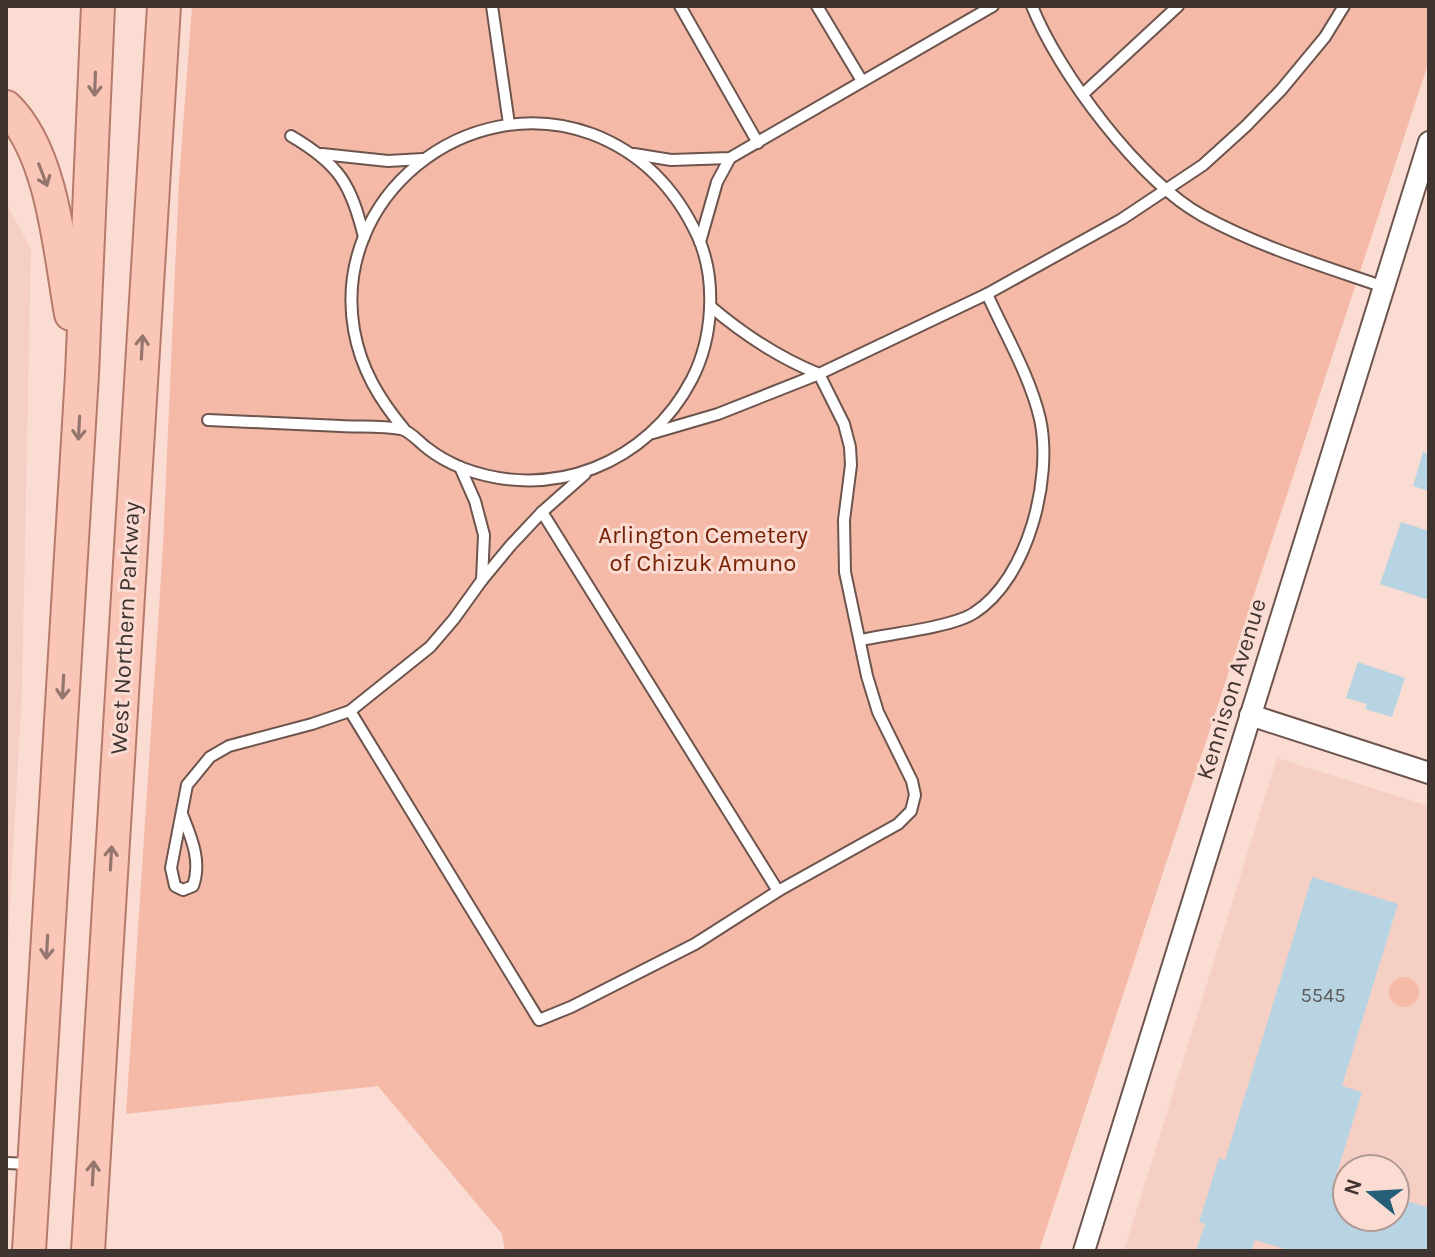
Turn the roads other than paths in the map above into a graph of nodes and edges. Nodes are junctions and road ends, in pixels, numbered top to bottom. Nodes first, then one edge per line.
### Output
1 (98, 6) edge
2 (164, 6) edge
3 (492, 6) edge
4 (680, 6) edge
5 (817, 6) edge
6 (993, 6) edge
7 (1032, 6) edge
8 (1178, 6) edge
9 (1344, 6) edge
10 (862, 81) junction
11 (1083, 94) junction
12 (6, 107) edge
13 (509, 124) junction
14 (291, 136) dead end
15 (1429, 142) edge
16 (758, 143) junction
17 (322, 154) junction
18 (632, 154) junction
19 (730, 158) junction
20 (423, 159) junction
21 (1164, 190) junction
22 (364, 237) junction
23 (700, 242) junction
24 (1384, 287) junction
25 (987, 294) junction
26 (710, 306) junction
27 (82, 374) junction
28 (819, 374) junction
29 (208, 420) dead end
30 (404, 429) junction
31 (653, 433) junction
32 (460, 467) junction
33 (587, 473) junction
34 (542, 512) junction
35 (482, 580) junction
36 (861, 640) junction
37 (350, 711) junction
38 (1250, 715) junction
39 (1429, 773) edge
40 (182, 814) junction
41 (778, 891) junction
42 (20, 1163) edge
43 (29, 1251) edge
44 (88, 1251) edge
45 (1084, 1251) edge

1 -> 27 main road
44 -> 2 main road, West Northern Parkway
3 - 13 lane
4 - 16 lane
5 - 10 lane
6 - 10 lane
7 - 11 lane
8 - 11 lane
9 - 21 lane
10 - 16 lane
11 - 21 lane
12 -> 27 main road
13 - 18 lane
13 - 20 lane
14 - 17 lane
15 - 24 street, Kennison Avenue
16 - 19 lane
17 - 20 lane
17 - 22 lane
18 - 19 lane
18 - 23 lane
19 - 23 lane
20 - 22 lane
21 - 24 lane
21 - 25 lane
22 - 30 lane
23 - 26 lane
24 - 38 street, Kennison Avenue
25 - 28 lane
25 - 36 lane
26 - 28 lane
26 - 31 lane
27 -> 42 main road
28 - 31 lane
28 - 36 lane
29 - 30 lane
30 - 32 lane
31 - 33 lane
32 - 33 lane
32 - 35 lane
33 - 34 lane
34 - 35 lane
34 - 41 lane
35 - 37 lane
36 - 41 lane
37 - 40 lane
37 - 41 lane
38 - 39 street
38 - 45 street, Kennison Avenue
40 - 40 lane
42 - 43 main road

